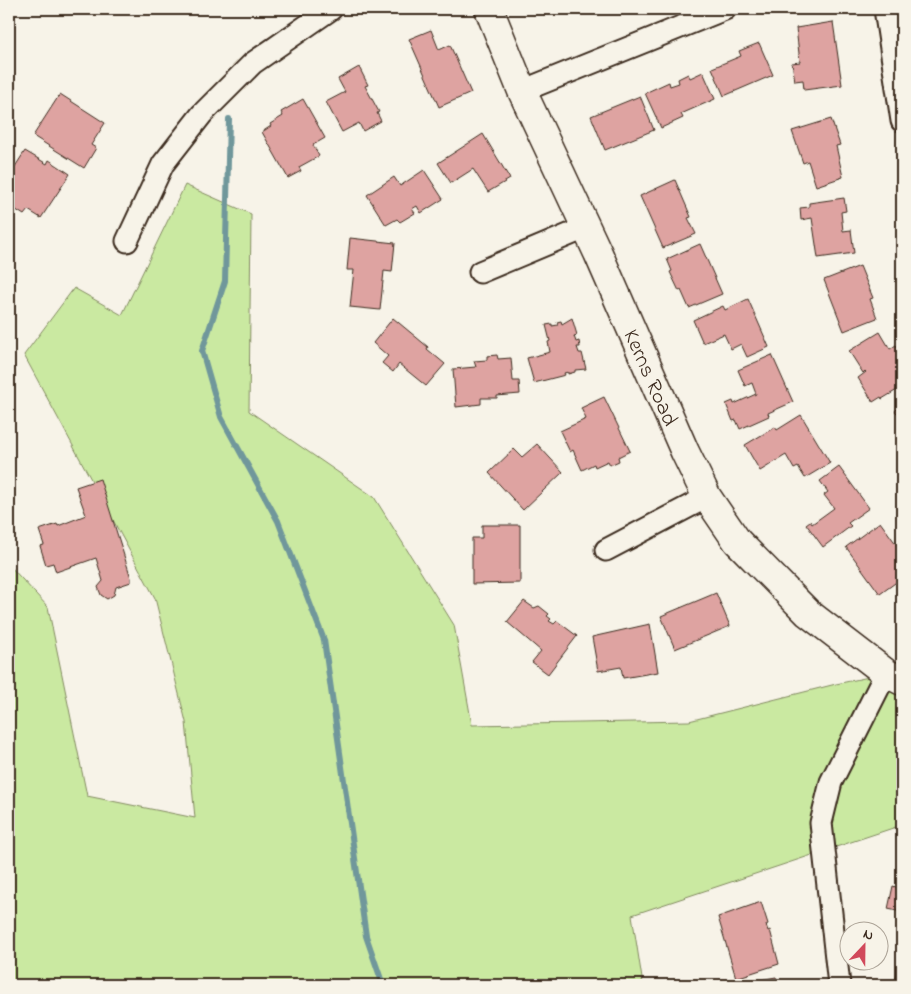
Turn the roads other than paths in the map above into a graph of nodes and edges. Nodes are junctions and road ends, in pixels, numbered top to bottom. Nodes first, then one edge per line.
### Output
1 (331, 9) edge
2 (489, 9) edge
3 (725, 9) edge
4 (885, 9) edge
5 (522, 91) junction
6 (902, 121) edge
7 (585, 228) junction
8 (127, 241) dead end
9 (480, 272) dead end
10 (707, 497) junction
11 (606, 550) dead end
12 (894, 677) edge
13 (839, 985) edge

1 - 8 street
2 - 5 street, Kerns Road
3 - 5 street
4 - 6 street
5 - 7 street, Kerns Road
7 - 9 street
7 - 10 street, Kerns Road
10 - 11 street
10 - 12 street, Kerns Road
12 - 13 street

